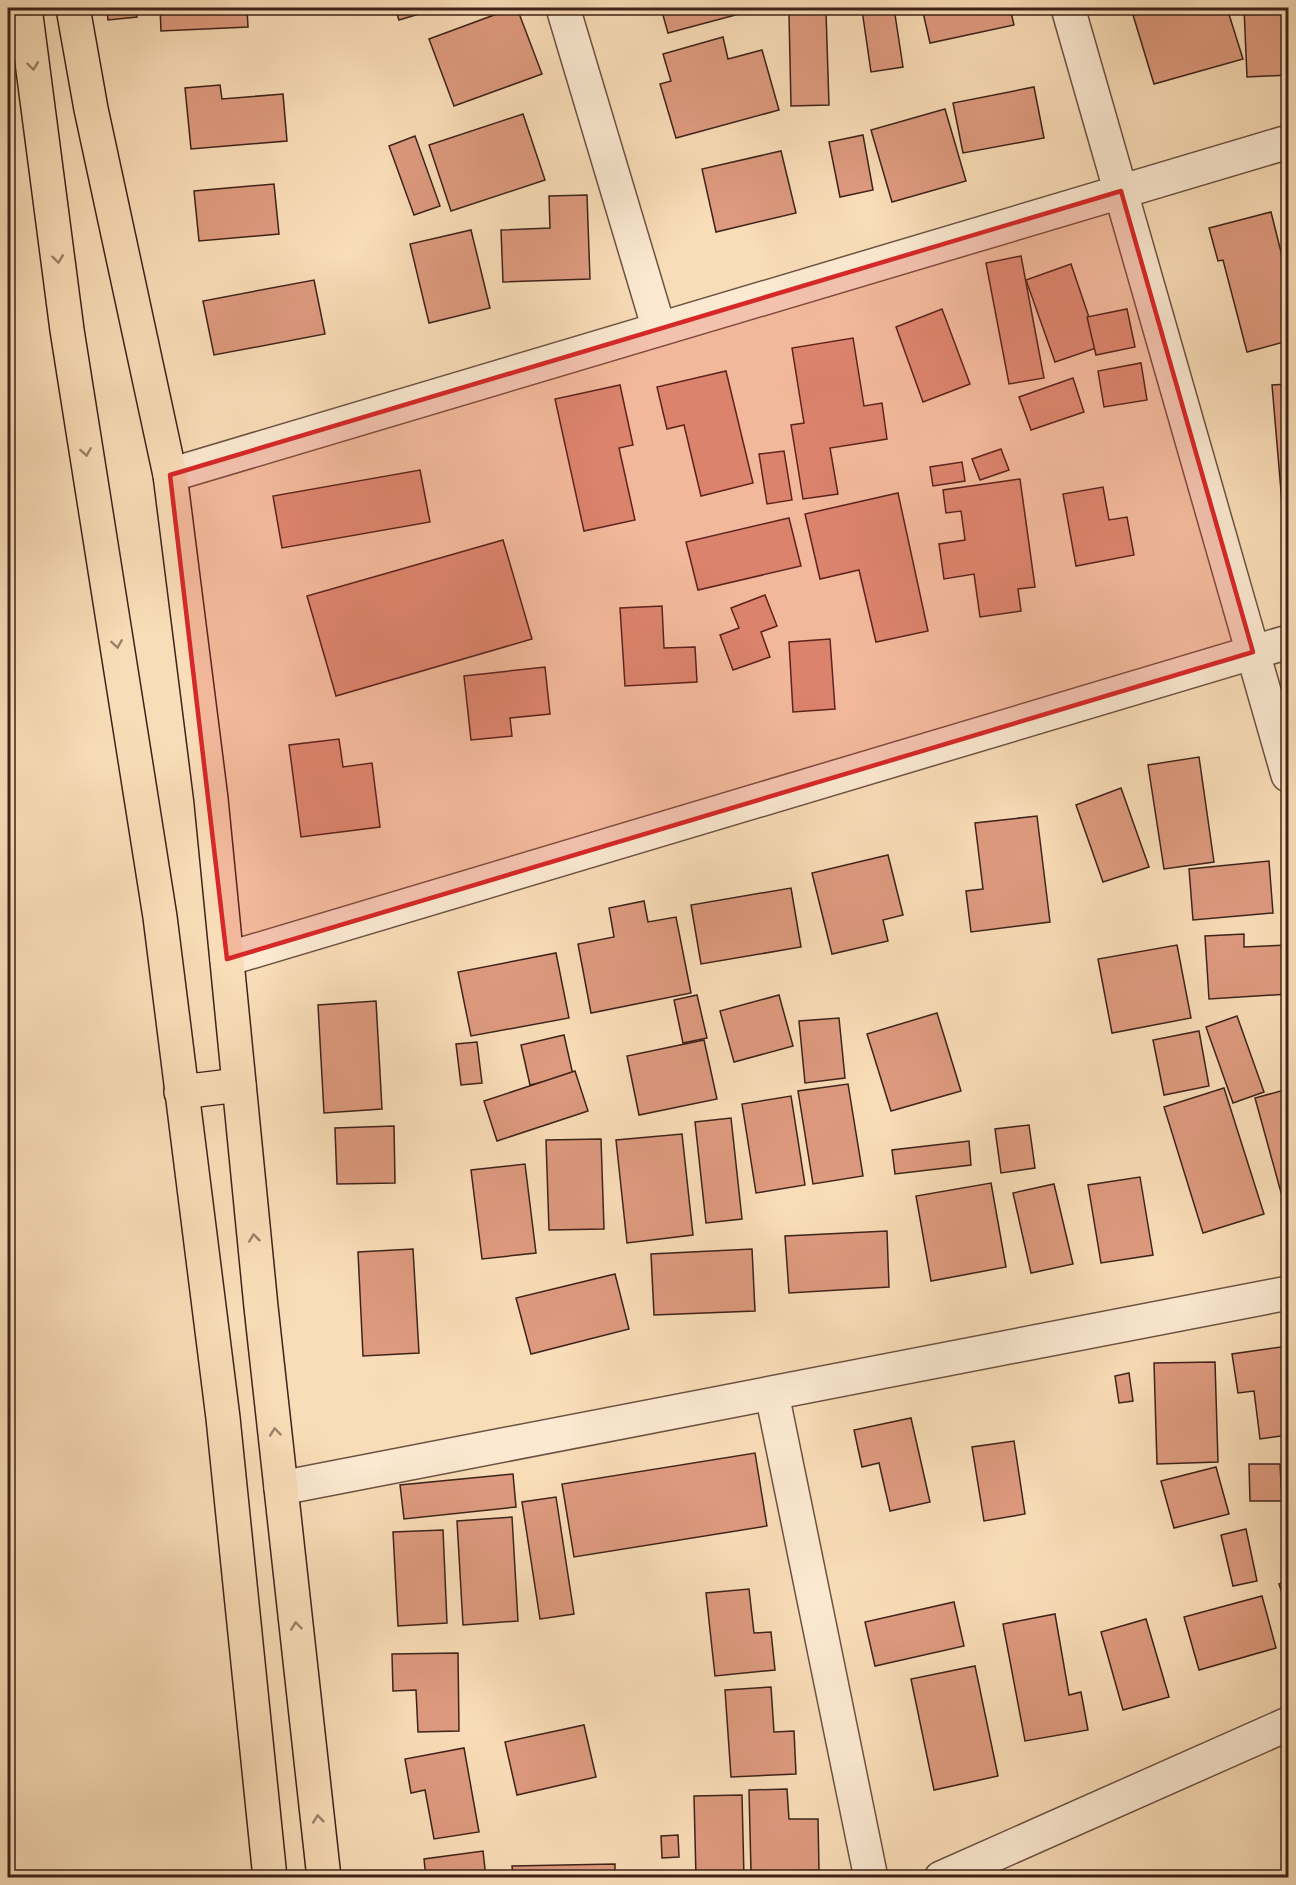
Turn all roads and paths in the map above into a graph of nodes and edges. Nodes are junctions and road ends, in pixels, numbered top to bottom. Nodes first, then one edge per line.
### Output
1 (25, 8) edge
2 (73, 8) edge
3 (563, 8) edge
4 (1068, 8) edge
5 (1288, 142) edge
6 (1121, 191) junction
7 (659, 329) junction
8 (170, 476) junction
9 (1288, 642) edge
10 (1253, 652) junction
11 (1288, 775) edge
12 (227, 959) junction
13 (239, 1085) junction
14 (181, 1092) junction
15 (1288, 1293) edge
16 (772, 1394) junction
17 (281, 1488) junction
18 (1288, 1724) edge
19 (270, 1878) edge
20 (324, 1878) edge
21 (871, 1878) edge
22 (941, 1878) edge

1 -> 14 main road
2 - 8 main road
3 - 7 street
4 - 6 street
5 - 6 street
6 - 7 street
6 - 10 street
7 - 8 street
8 - 12 main road
9 - 10 street
10 - 11 street
10 - 12 street
12 - 13 main road
13 - 14 main road
17 -> 13 main road
14 - 19 main road
15 - 16 street
16 - 17 street
16 - 21 street
20 -> 17 main road
18 - 22 street

